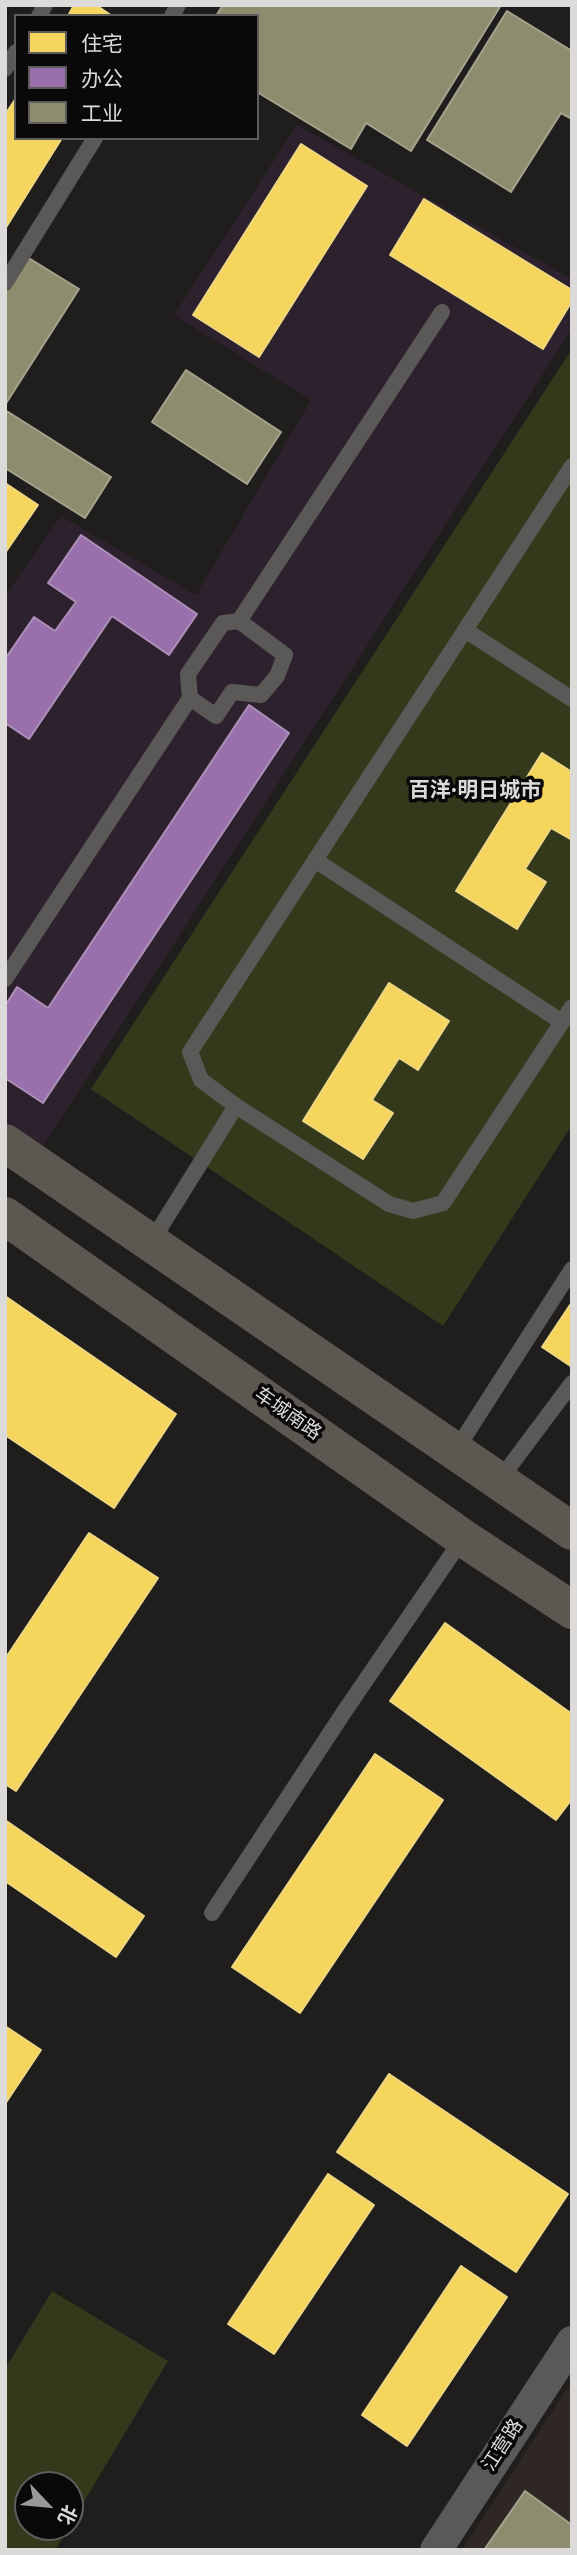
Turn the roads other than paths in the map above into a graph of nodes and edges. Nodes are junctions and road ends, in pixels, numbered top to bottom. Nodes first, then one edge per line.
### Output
1 (95, 140) edge
2 (5, 283) edge
3 (442, 312) dead end
4 (572, 466) edge
5 (239, 621) junction
6 (465, 630) junction
7 (190, 698) junction
8 (572, 699) edge
9 (315, 860) junction
10 (5, 979) edge
11 (572, 1007) edge
12 (562, 1022) junction
13 (236, 1106) junction
14 (5, 1143) edge
15 (5, 1216) edge
16 (150, 1244) junction
17 (572, 1269) edge
18 (572, 1383) edge
19 (456, 1450) junction
20 (498, 1482) junction
21 (572, 1531) edge
22 (463, 1538) junction
23 (572, 1610) edge
24 (212, 1913) dead end
25 (572, 2342) edge
26 (436, 2550) edge

1 - 2 lane
3 - 5 lane
4 - 6 lane
5 - 7 lane
5 - 7 lane
6 - 8 lane
6 - 9 lane
7 - 10 lane
9 - 12 lane
9 - 13 lane
11 - 12 lane
12 - 13 lane
13 - 16 lane
14 - 16 main road
15 - 22 main road, 车城南路
16 - 19 main road
17 - 19 lane
18 - 20 lane
19 - 20 main road
20 - 21 main road
22 - 23 main road, 车城南路
22 - 24 lane
25 - 26 street, 江营路

